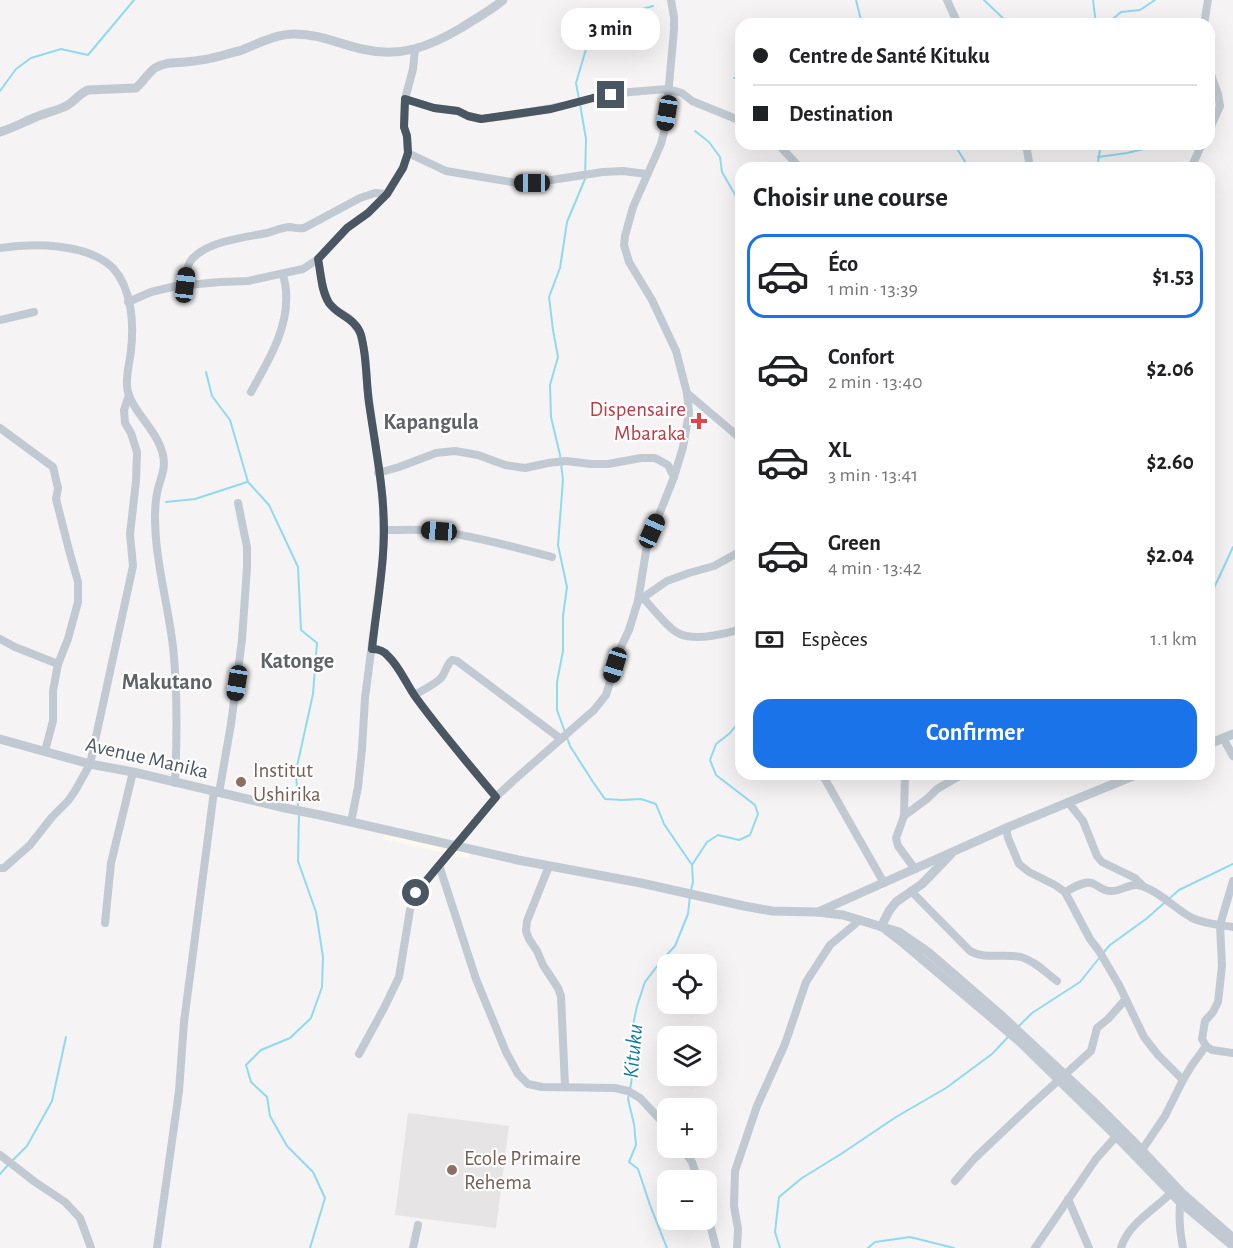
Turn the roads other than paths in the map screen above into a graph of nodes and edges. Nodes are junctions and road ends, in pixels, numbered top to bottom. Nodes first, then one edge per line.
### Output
1 (502, 0) edge
2 (671, 0) edge
3 (947, 0) edge
4 (1208, 0) edge
5 (955, 18) edge
6 (1205, 18) edge
7 (415, 49) junction
8 (1215, 86) edge
9 (668, 90) junction
10 (405, 99) junction
11 (1215, 117) edge
12 (735, 119) edge
13 (0, 132) edge
14 (784, 150) edge
15 (408, 153) junction
16 (794, 162) edge
17 (647, 174) junction
18 (387, 194) junction
19 (0, 248) edge
20 (318, 259) junction
21 (283, 274) junction
22 (185, 285) junction
23 (128, 302) junction
24 (34, 312) dead end
25 (0, 320) edge
26 (251, 392) dead end
27 (687, 393) junction
28 (129, 395) junction
29 (0, 428) edge
30 (735, 434) edge
31 (378, 473) junction
32 (674, 477) junction
33 (238, 503) dead end
34 (384, 530) junction
35 (735, 554) edge
36 (552, 557) dead end
37 (641, 600) junction
38 (735, 630) edge
39 (0, 639) edge
40 (372, 649) junction
41 (58, 664) junction
42 (414, 695) junction
43 (1233, 734) edge
44 (1223, 738) junction
45 (0, 739) edge
46 (561, 739) junction
47 (1215, 741) edge
48 (45, 751) junction
49 (1233, 756) edge
50 (90, 764) junction
51 (133, 772) junction
52 (825, 780) edge
53 (906, 780) edge
54 (953, 780) edge
55 (1123, 780) edge
56 (176, 783) junction
57 (217, 792) junction
58 (496, 797) junction
59 (1068, 802) junction
60 (904, 816) junction
61 (351, 822) junction
62 (1006, 828) junction
63 (456, 846) junction
64 (954, 851) junction
65 (439, 865) junction
66 (549, 866) junction
67 (2, 868) edge
68 (915, 869) junction
69 (0, 877) edge
70 (1233, 881) edge
71 (884, 883) junction
72 (1143, 886) junction
73 (911, 891) junction
74 (1065, 892) junction
75 (817, 912) junction
76 (860, 920) junction
77 (105, 923) dead end
78 (1220, 925) junction
79 (881, 927) junction
80 (1233, 927) edge
81 (1057, 981) dead end
82 (1125, 1000) junction
83 (1206, 1046) junction
84 (1233, 1053) edge
85 (359, 1054) dead end
86 (1062, 1077) junction
87 (1183, 1080) junction
88 (565, 1086) junction
89 (657, 1116) edge
90 (1119, 1133) junction
91 (1142, 1150) junction
92 (0, 1155) edge
93 (955, 1181) dead end
94 (1178, 1194) junction
95 (1068, 1199) junction
96 (417, 1226) dead end
97 (712, 1230) edge
98 (1233, 1239) edge
99 (1233, 1246) edge
100 (91, 1248) edge
101 (157, 1248) edge
102 (413, 1248) edge
103 (716, 1248) edge
104 (737, 1248) edge
105 (1035, 1248) edge
106 (1089, 1248) edge
107 (1121, 1248) edge
108 (1183, 1248) edge

1 - 7 street
2 - 9 street
3 - 5 street
4 - 6 street
7 - 10 street
7 - 13 street
8 - 11 street
9 - 10 street
9 - 12 street
9 - 17 street
10 - 15 street
14 - 16 street
15 - 17 street
15 - 18 street
17 - 27 street
18 - 20 street
18 - 22 street
19 - 23 street
20 - 21 street
20 - 31 street
21 - 22 street
21 - 26 street
22 - 23 street
23 - 28 street
24 - 25 street
27 - 30 street
27 - 32 street
28 - 50 street
28 - 56 street
29 - 41 street
31 - 32 street
31 - 34 street
32 - 37 street
33 - 57 street
34 - 36 street
34 - 40 street
35 - 37 street
37 - 38 street
37 - 46 street
39 - 41 street
40 - 42 street
40 - 61 street
41 - 48 street
42 - 46 street
42 - 58 street
43 - 44 street
44 - 47 street
44 - 49 street
45 - 48 street, Avenue Manika
46 - 58 street
48 - 50 street, Avenue Manika
50 - 51 street, Avenue Manika
50 - 67 street
51 - 56 street, Avenue Manika
51 - 77 street
52 - 71 street
53 - 60 street
54 - 60 street
55 - 59 street
56 - 57 street, Avenue Manika
57 - 61 street, Avenue Manika
57 - 101 street
58 - 63 street
59 - 62 street
59 - 72 street
60 - 68 street
61 - 63 street, Avenue Manika
62 - 64 street
62 - 74 street
63 - 65 street
63 - 66 street, Avenue Manika
64 - 68 street
64 - 73 street
65 - 85 street
65 - 88 street
66 - 75 street, Avenue Manika
66 - 88 street
67 - 69 street
68 - 71 street
70 - 78 street
71 - 75 street
72 - 74 street
72 - 78 street
73 - 79 street
73 - 81 street
74 - 82 street
75 - 76 street, Avenue Manika
76 - 79 street, Avenue Manika
76 - 104 street
78 - 80 street
78 - 83 street
79 - 86 street, Avenue Manika
82 - 86 street
82 - 87 street
83 - 84 street
83 - 87 street
86 - 90 street, Avenue Manika
86 - 93 street
87 - 91 street
88 - 89 street
90 - 91 street
90 - 94 street
90 - 95 street
91 - 94 street
92 - 100 street
94 - 98 street
94 - 99 street
94 - 107 street
94 - 108 street
95 - 105 street
95 - 106 street
96 - 102 street
97 - 103 street

